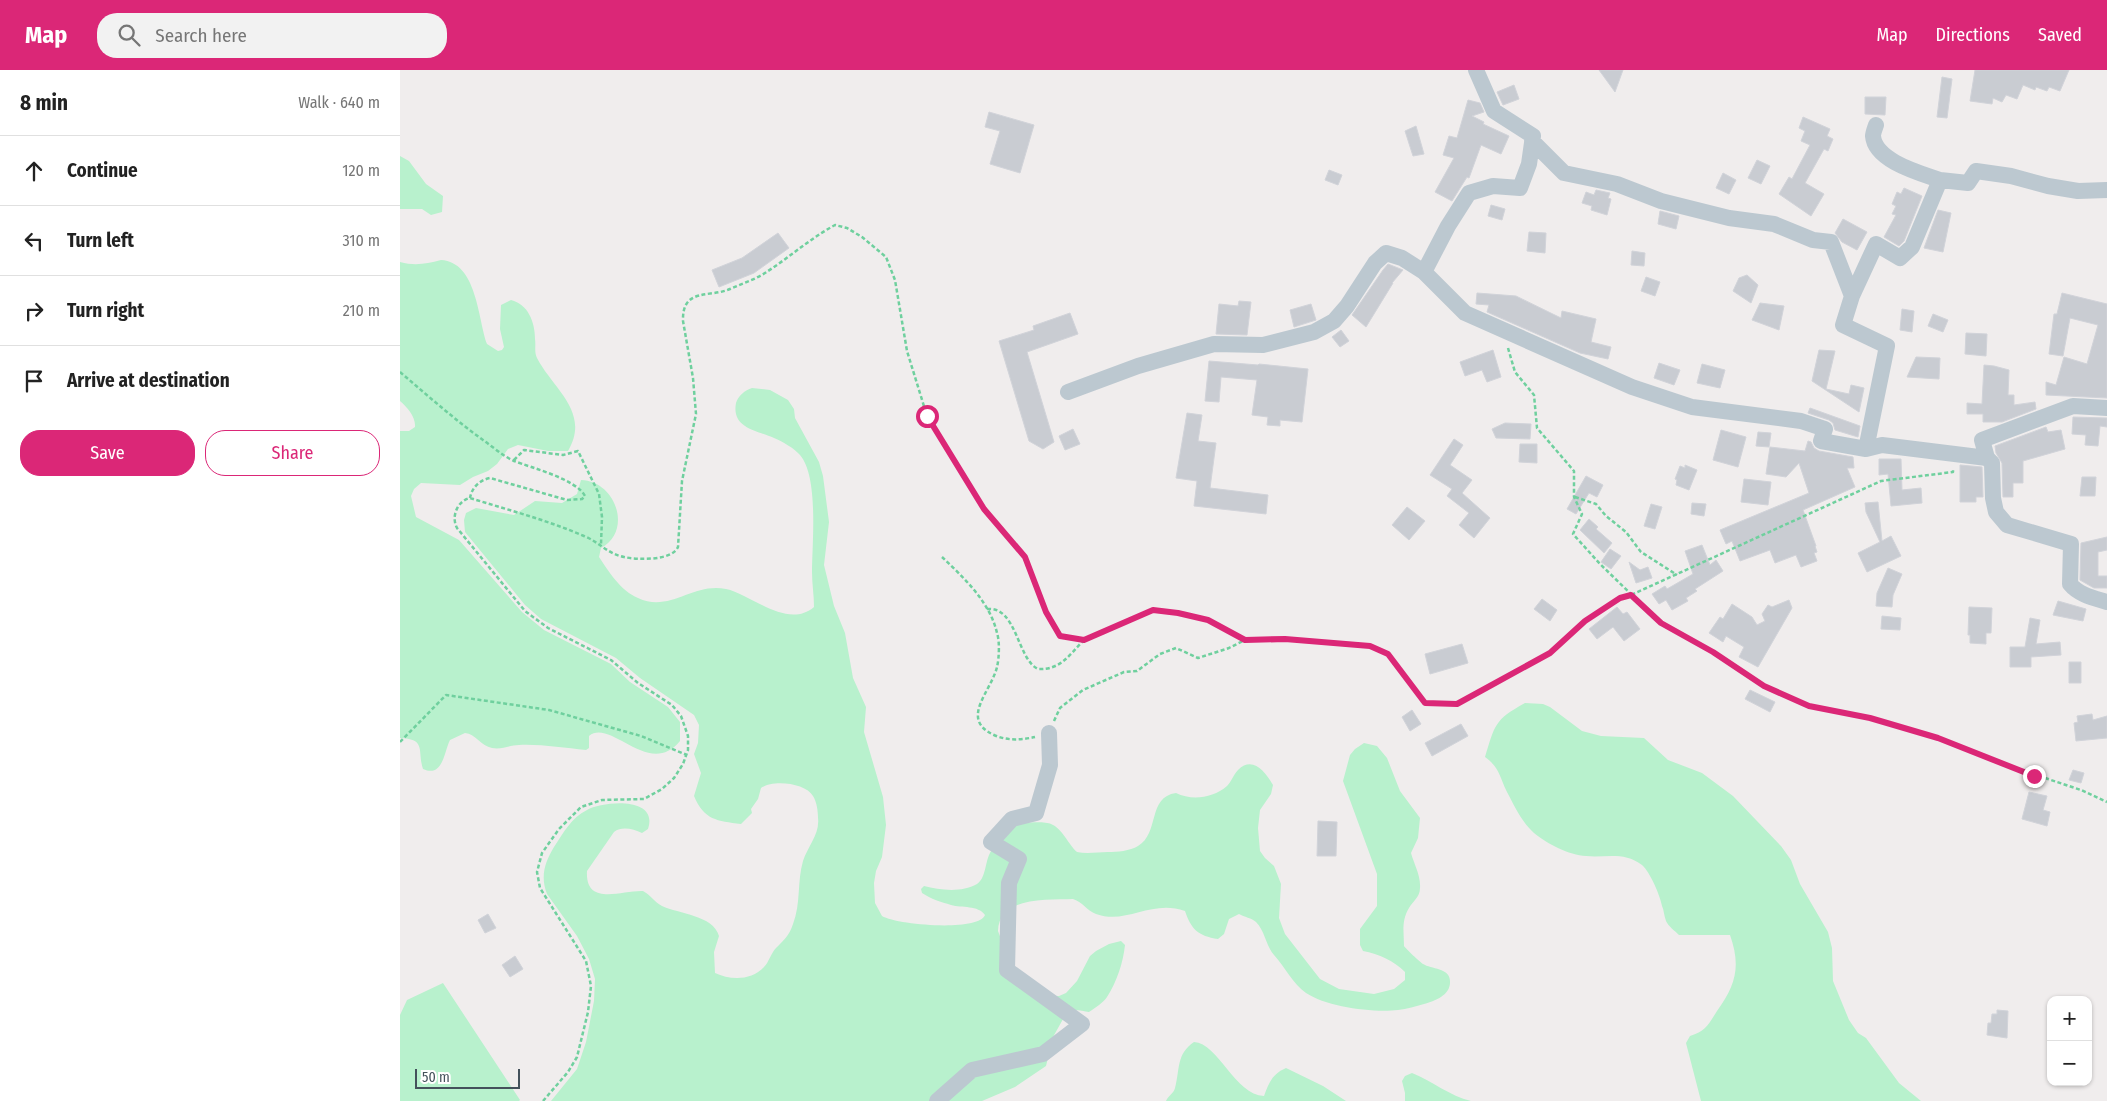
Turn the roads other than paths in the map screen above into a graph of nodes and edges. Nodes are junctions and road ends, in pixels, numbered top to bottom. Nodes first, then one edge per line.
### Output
1 (1476, 70) edge
2 (1876, 125) dead end
3 (1532, 141) junction
4 (1940, 180) junction
5 (2107, 190) edge
6 (1424, 272) junction
7 (1852, 296) junction
8 (1068, 392) dead end
9 (2107, 408) edge
10 (1866, 449) junction
11 (1986, 458) junction
12 (2107, 602) edge
13 (1049, 733) road end
14 (936, 1101) edge

1 - 3 street
2 - 4 street
3 - 6 street
3 - 7 street
4 - 5 street
4 - 7 street
6 - 8 street
6 - 10 street
7 - 10 street
9 - 11 street
10 - 11 street
11 - 12 street
13 - 14 street

